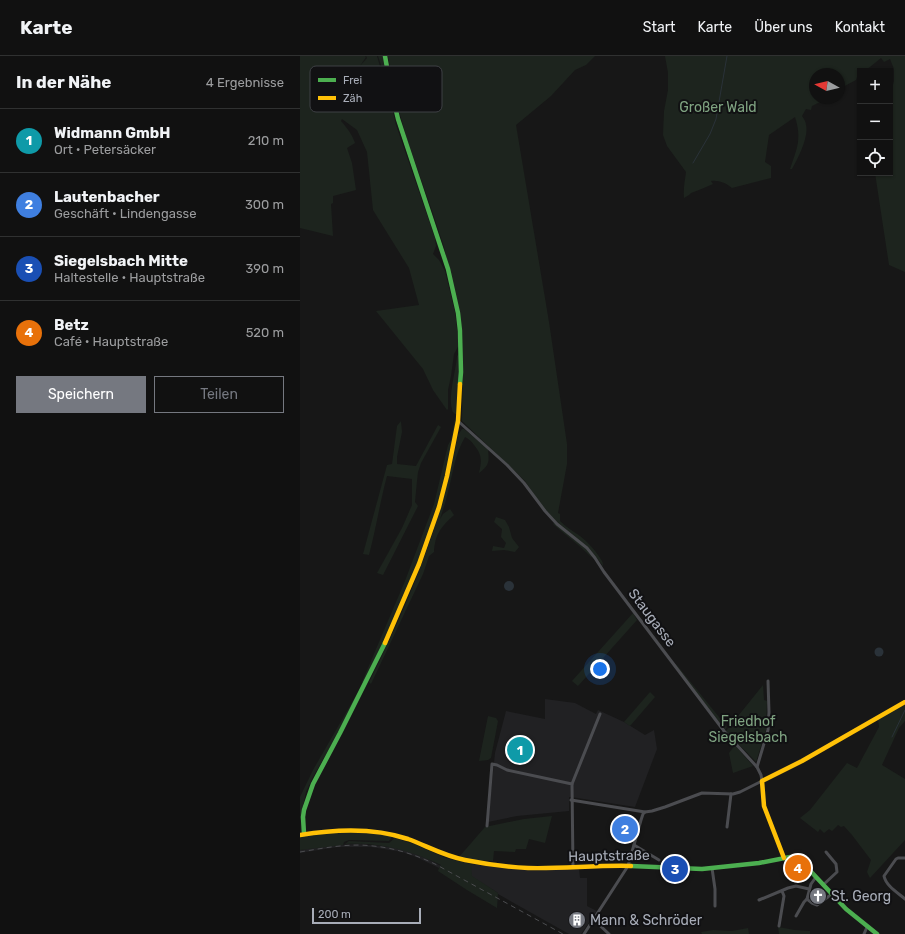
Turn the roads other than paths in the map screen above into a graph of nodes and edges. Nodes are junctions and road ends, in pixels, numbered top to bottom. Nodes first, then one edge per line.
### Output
1 (385, 56) edge
2 (387, 66) edge
3 (396, 112) edge
4 (458, 421) junction
5 (768, 681) dead end
6 (905, 702) edge
7 (600, 714) dead end
8 (757, 767) junction
9 (762, 782) junction
10 (572, 784) junction
11 (731, 794) junction
12 (572, 800) junction
13 (646, 812) junction
14 (487, 826) dead end
15 (727, 827) dead end
16 (302, 834) edge
17 (634, 845) junction
18 (826, 852) dead end
19 (784, 858) junction
20 (905, 858) edge
21 (659, 860) dead end
22 (628, 866) junction
23 (573, 867) junction
24 (712, 868) junction
25 (816, 877) junction
26 (823, 885) junction
27 (809, 889) junction
28 (782, 891) junction
29 (832, 894) junction
30 (807, 899) junction
31 (905, 899) edge
32 (760, 900) dead end
33 (715, 906) dead end
34 (796, 916) dead end
35 (594, 919) junction
36 (779, 926) dead end
37 (867, 927) junction
38 (584, 934) edge
39 (609, 934) edge
40 (864, 934) edge
41 (877, 934) edge

1 - 2 street
3 - 4 street
4 - 8 street, Staugasse
4 - 16 street
5 - 8 street
6 - 9 street
7 - 10 street
8 - 9 street, Staugasse
9 - 11 street
9 - 19 street, Staugasse
10 - 12 street
10 - 14 street
11 - 13 street
11 - 15 street
12 - 13 street
12 - 23 street
13 - 17 street
16 - 23 street, Hauptstraße
17 - 21 street
17 - 22 street
18 - 26 street
19 - 24 street, Hauptstraße
19 - 25 street, Hauptstraße
20 - 31 street
22 - 23 street, Hauptstraße
22 - 24 street, Hauptstraße
22 - 35 street
24 - 33 street
25 - 26 street, Hauptstraße
25 - 27 street
26 - 29 street, Hauptstraße
27 - 28 street
27 - 30 street
28 - 32 street
28 - 36 street
29 - 30 street
29 - 37 street, Hauptstraße
30 - 34 street
35 - 38 street
35 - 39 street
37 - 40 street
37 - 41 street, Hauptstraße

